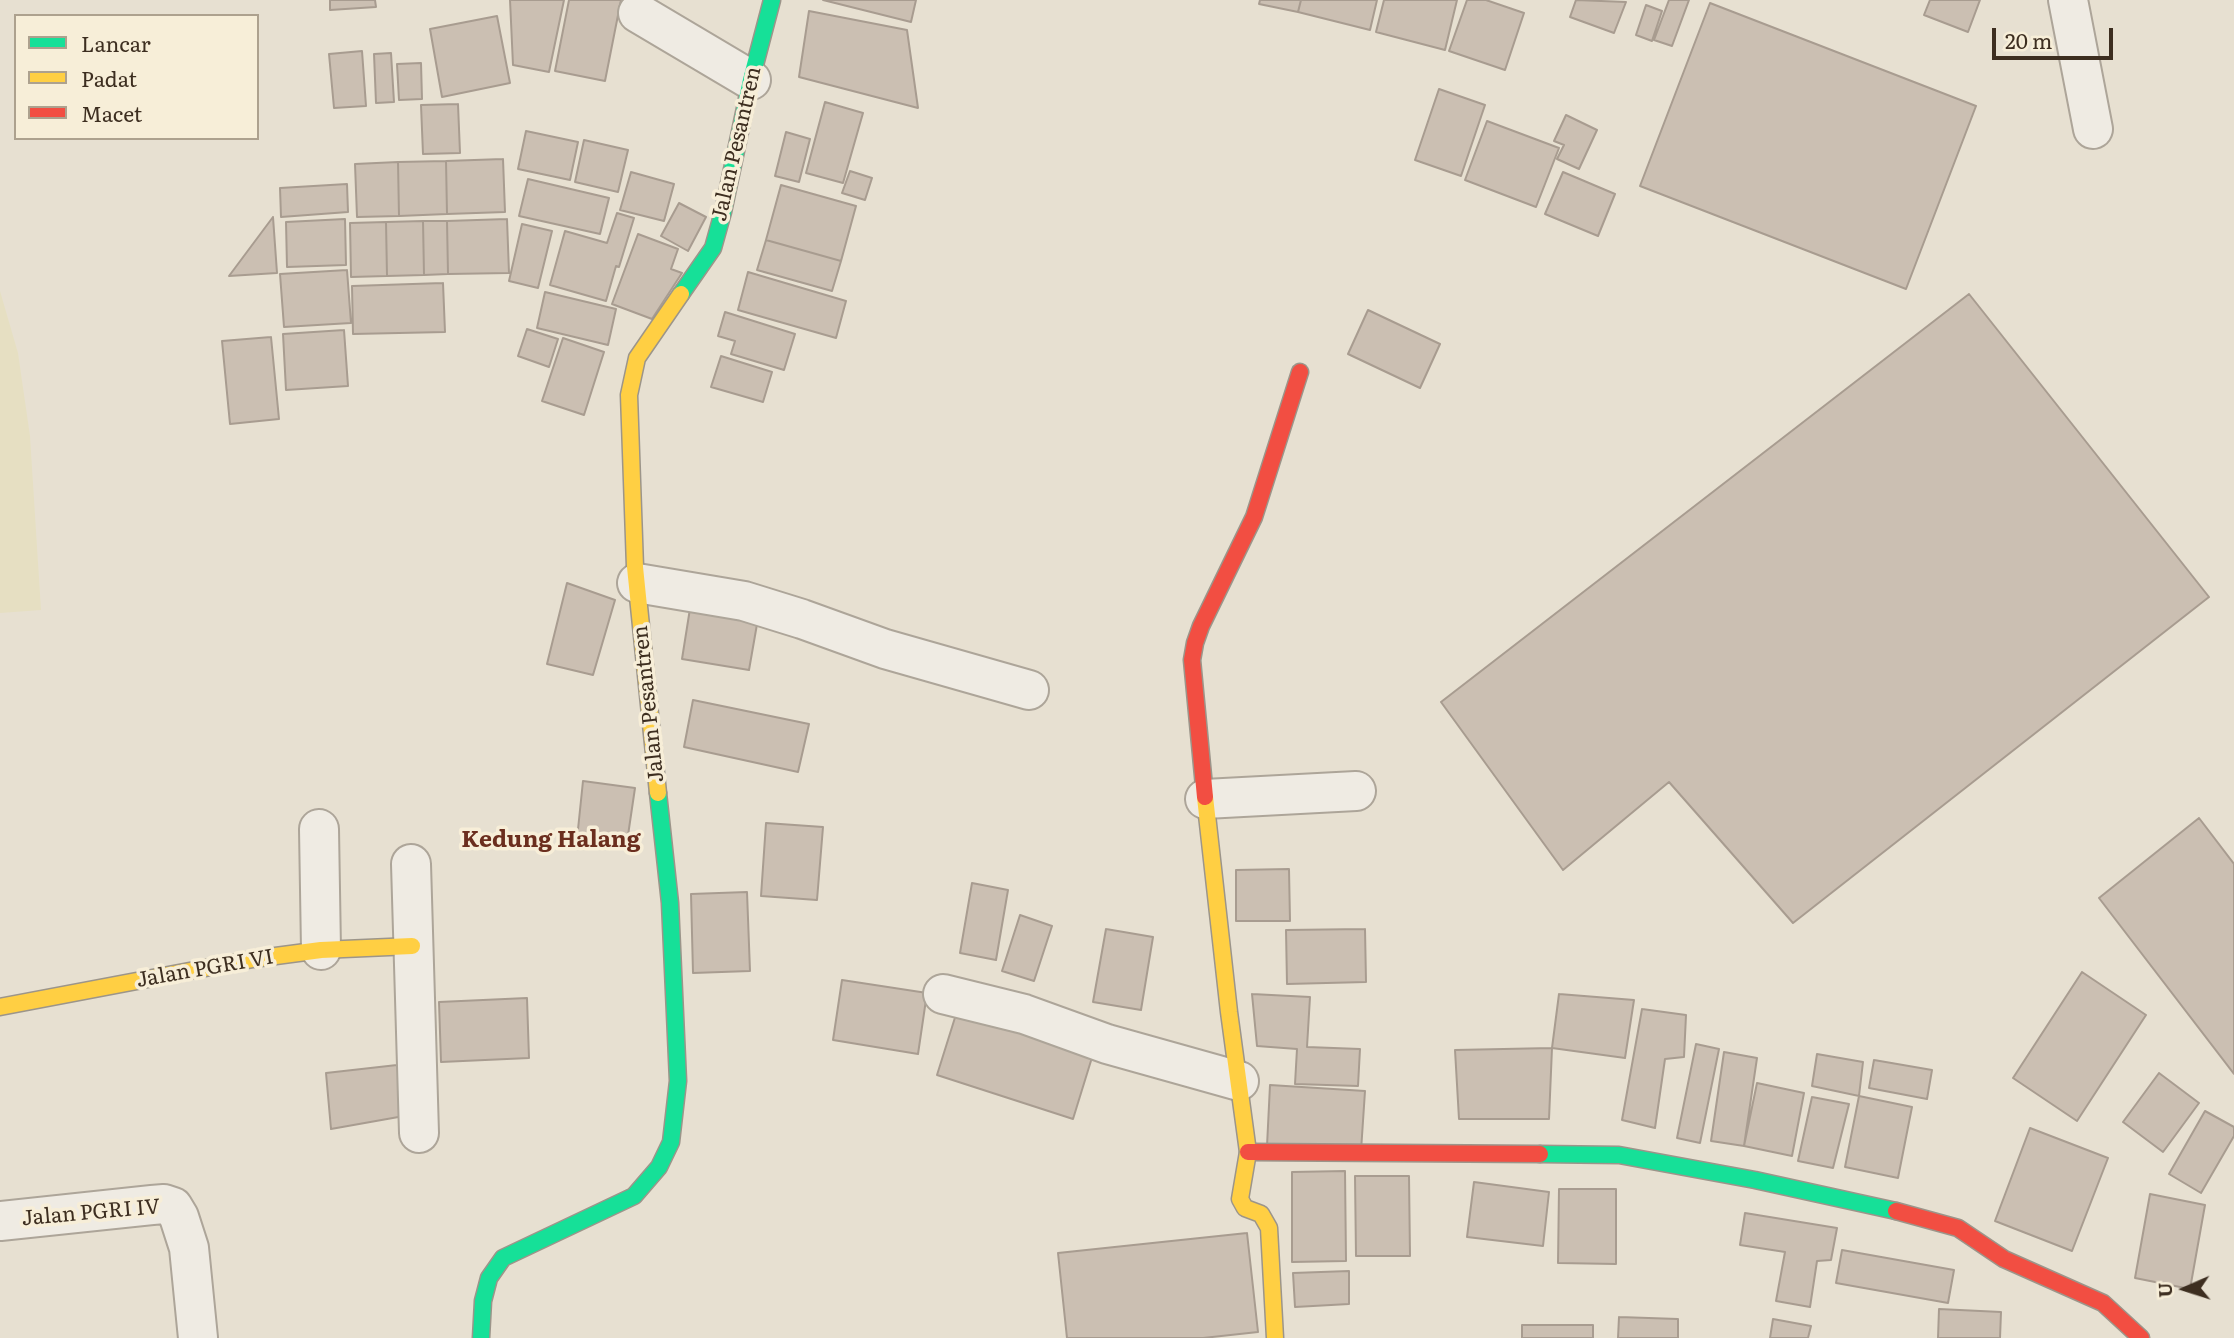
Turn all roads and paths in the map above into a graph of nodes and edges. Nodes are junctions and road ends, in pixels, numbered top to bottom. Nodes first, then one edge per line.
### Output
1 (772, 0) edge
2 (2068, 0) edge
3 (638, 13) dead end
4 (751, 80) junction
5 (2093, 129) dead end
6 (1300, 372) dead end
7 (637, 583) junction
8 (1029, 690) dead end
9 (1356, 791) dead end
10 (1205, 799) junction
11 (319, 829) dead end
12 (411, 864) dead end
13 (412, 946) junction
14 (321, 950) junction
15 (943, 995) dead end
16 (0, 1007) edge
17 (1239, 1081) junction
18 (419, 1133) dead end
19 (1248, 1152) junction
20 (0, 1221) edge
21 (198, 1338) edge
22 (481, 1338) edge
23 (1275, 1338) edge
24 (2141, 1338) edge

1 - 4 street, Jalan Pesantren
2 - 5 street
3 - 4 street
4 - 7 street, Jalan Pesantren
6 - 10 street
7 - 8 street
7 - 22 street, Jalan Pesantren
9 - 10 street
10 - 17 street
11 - 14 street
12 - 13 street
13 - 14 street, Jalan PGRI VI
13 - 18 street
14 - 16 street, Jalan PGRI VI
15 - 17 street
17 - 19 street
19 - 23 street
19 - 24 street
20 - 21 street, Jalan PGRI IV

